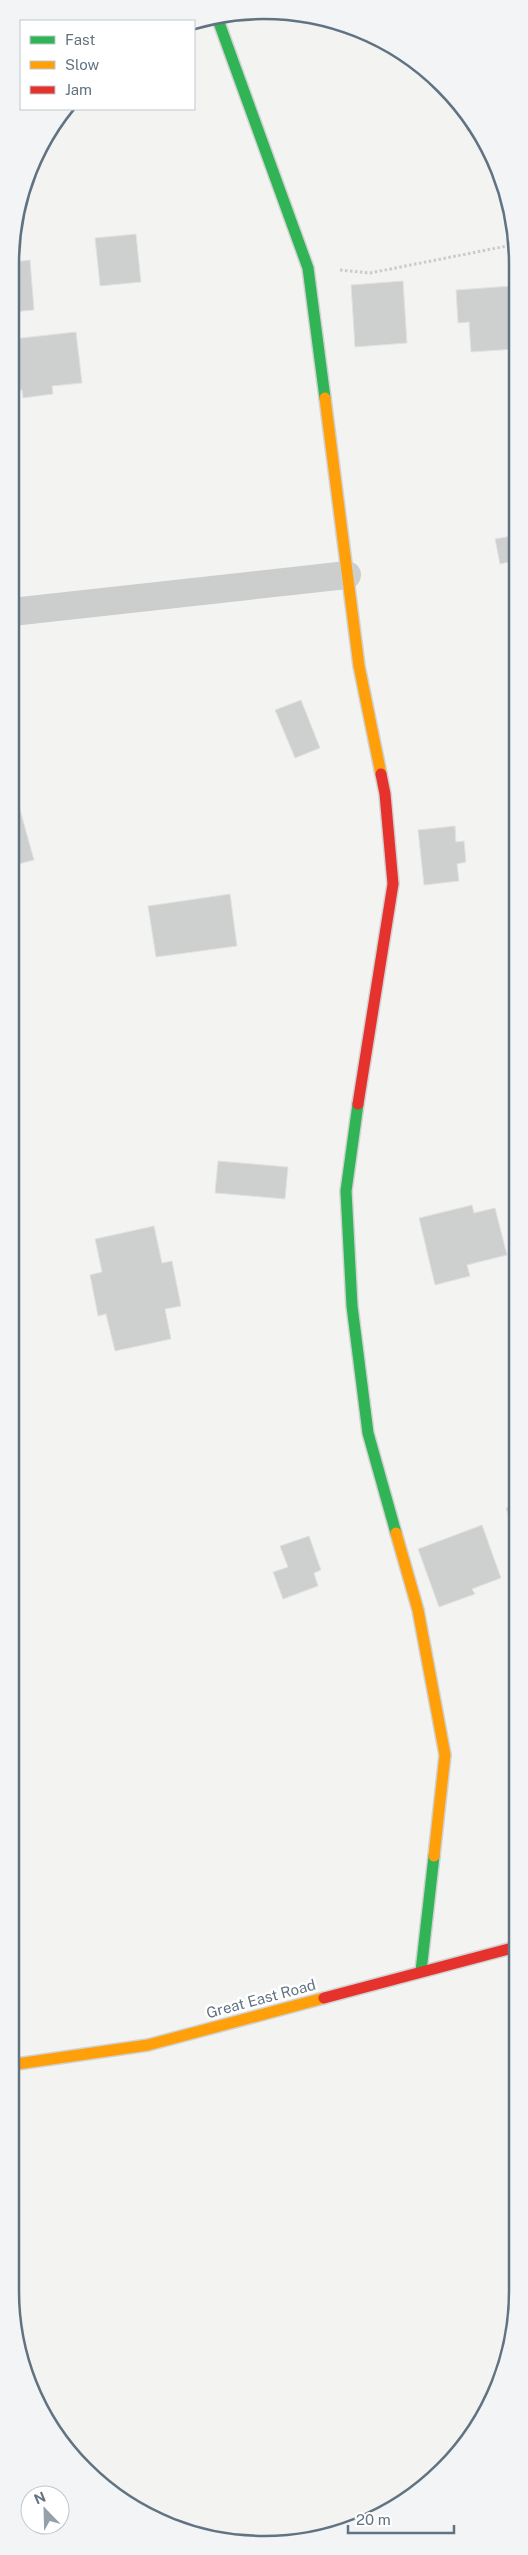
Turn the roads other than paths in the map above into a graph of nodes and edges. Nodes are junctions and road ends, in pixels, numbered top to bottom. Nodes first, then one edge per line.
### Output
1 (220, 23) edge
2 (347, 576) junction
3 (19, 611) edge
4 (509, 1949) edge
5 (422, 1971) junction
6 (19, 2064) edge

1 - 2 main road
2 - 3 street
2 - 5 main road
4 - 5 main road, Great East Road
5 - 6 main road, Great East Road

